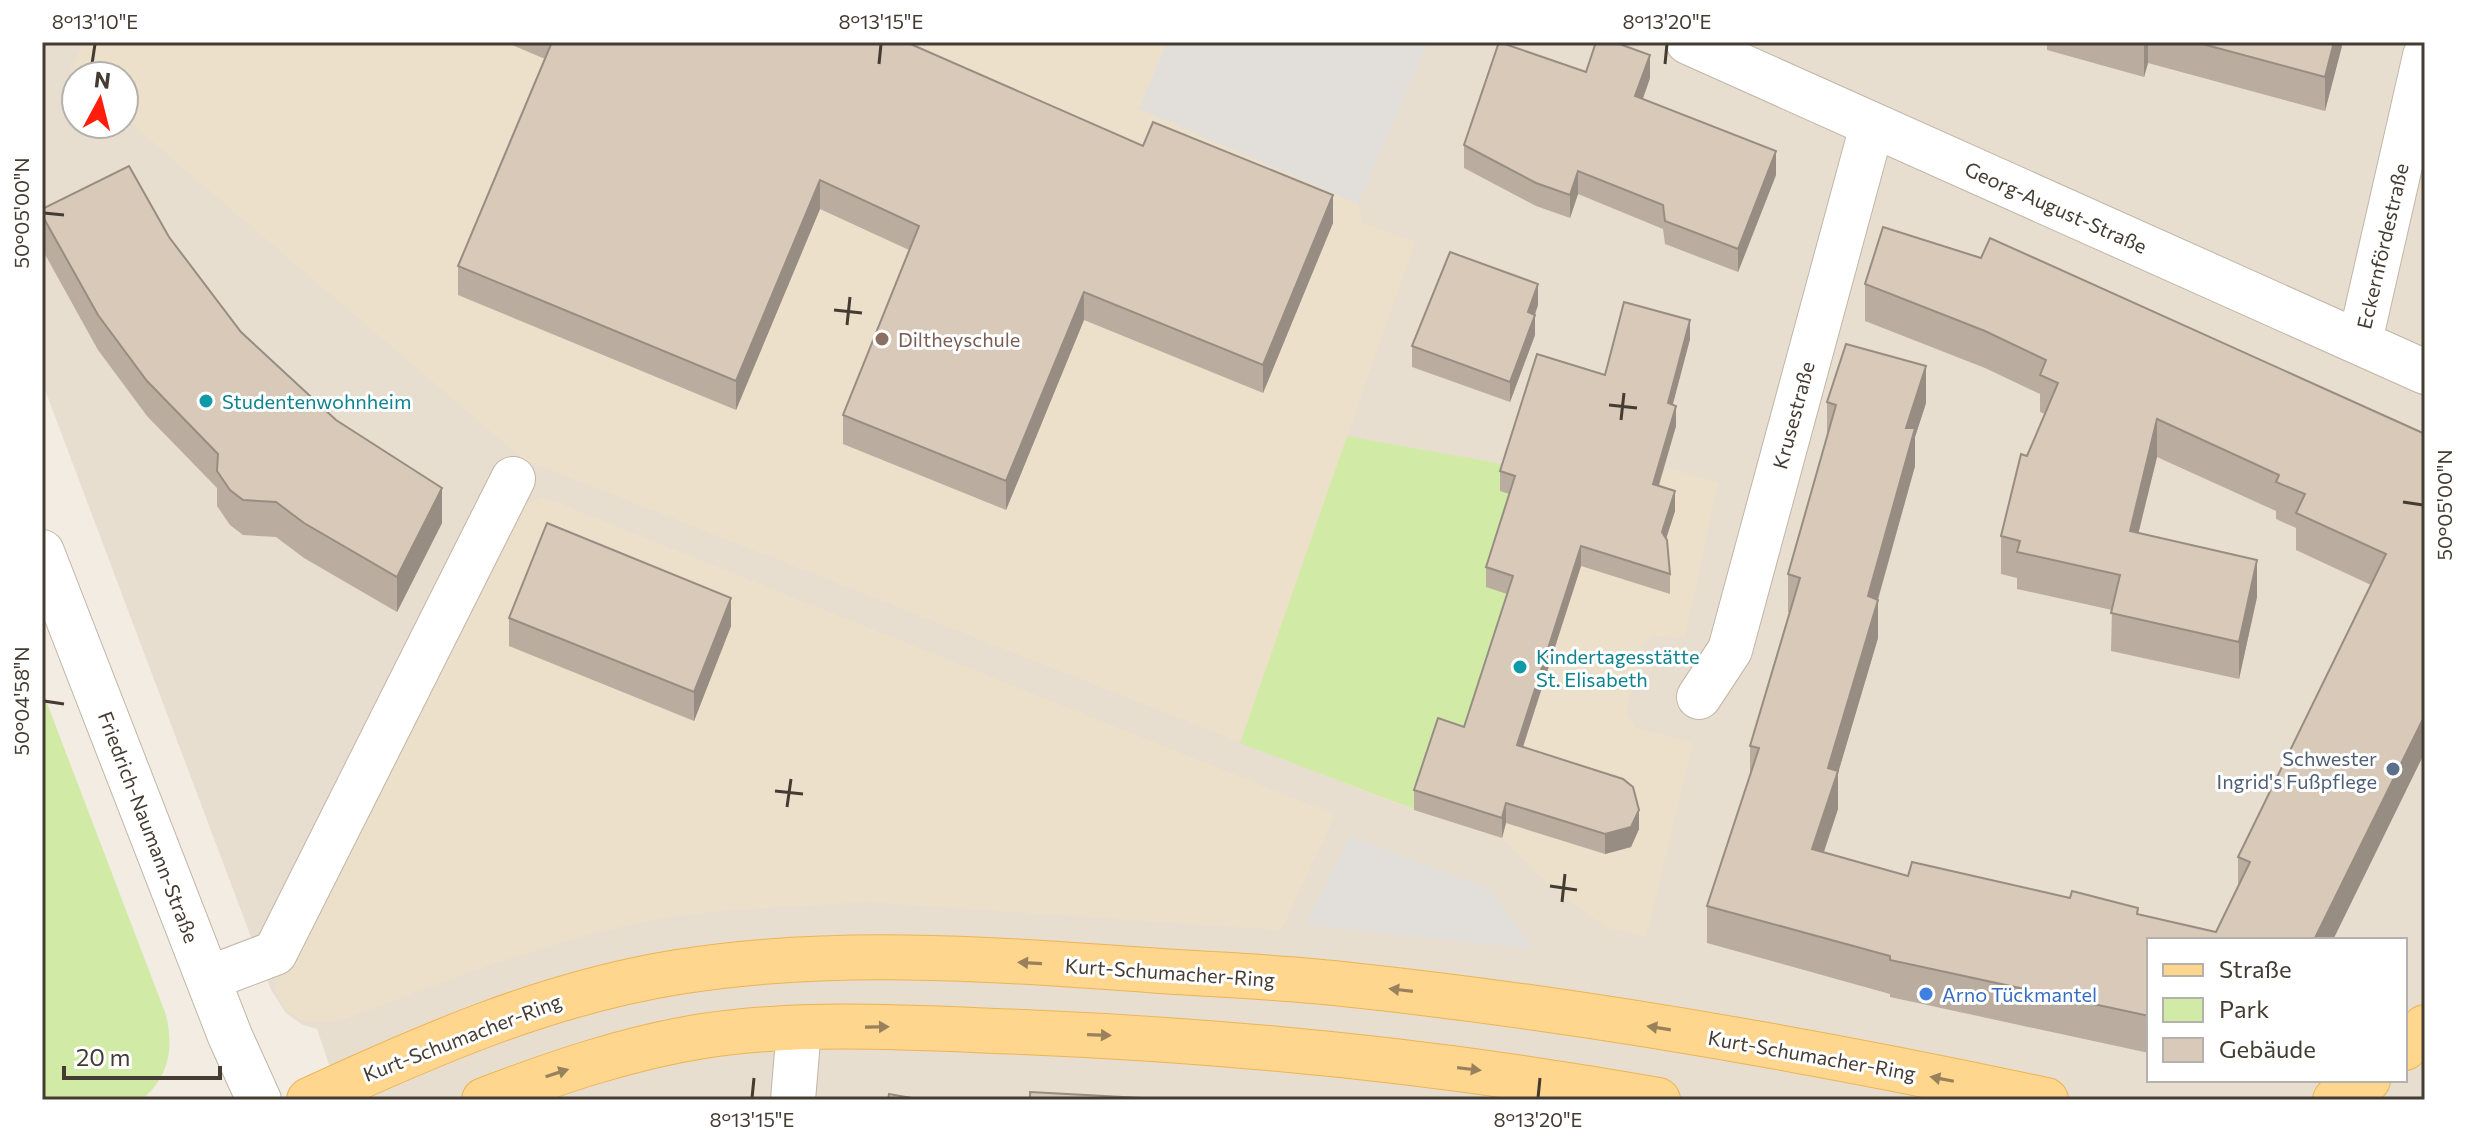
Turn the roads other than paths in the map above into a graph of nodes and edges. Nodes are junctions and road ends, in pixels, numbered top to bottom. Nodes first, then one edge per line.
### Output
1 (1688, 42) edge
2 (2425, 56) edge
3 (1764, 58) edge
4 (1872, 126) junction
5 (2360, 341) junction
6 (2425, 372) edge
7 (513, 479) dead end
8 (42, 552) edge
9 (1699, 697) dead end
10 (209, 978) junction
11 (2425, 1027) edge
12 (799, 1028) junction
13 (2407, 1046) edge
14 (2365, 1082) edge
15 (259, 1100) edge
16 (309, 1100) edge
17 (484, 1100) edge
18 (793, 1100) edge
19 (1657, 1100) edge
20 (2046, 1100) edge
21 (2335, 1100) edge

1 - 3 street, Georg-August-Straße
2 - 5 street, Eckernfördestraße
3 - 4 street, Georg-August-Straße
4 - 5 street, Georg-August-Straße
4 - 9 street, Krusestraße
5 - 6 street, Georg-August-Straße
7 - 10 street
8 - 10 street, Friedrich-Naumann-Straße
10 - 15 street, Friedrich-Naumann-Straße
11 - 13 main road
17 -> 12 main road
12 - 18 street
12 -> 19 main road
14 - 21 main road
20 -> 16 main road, Kurt-Schumacher-Ring

